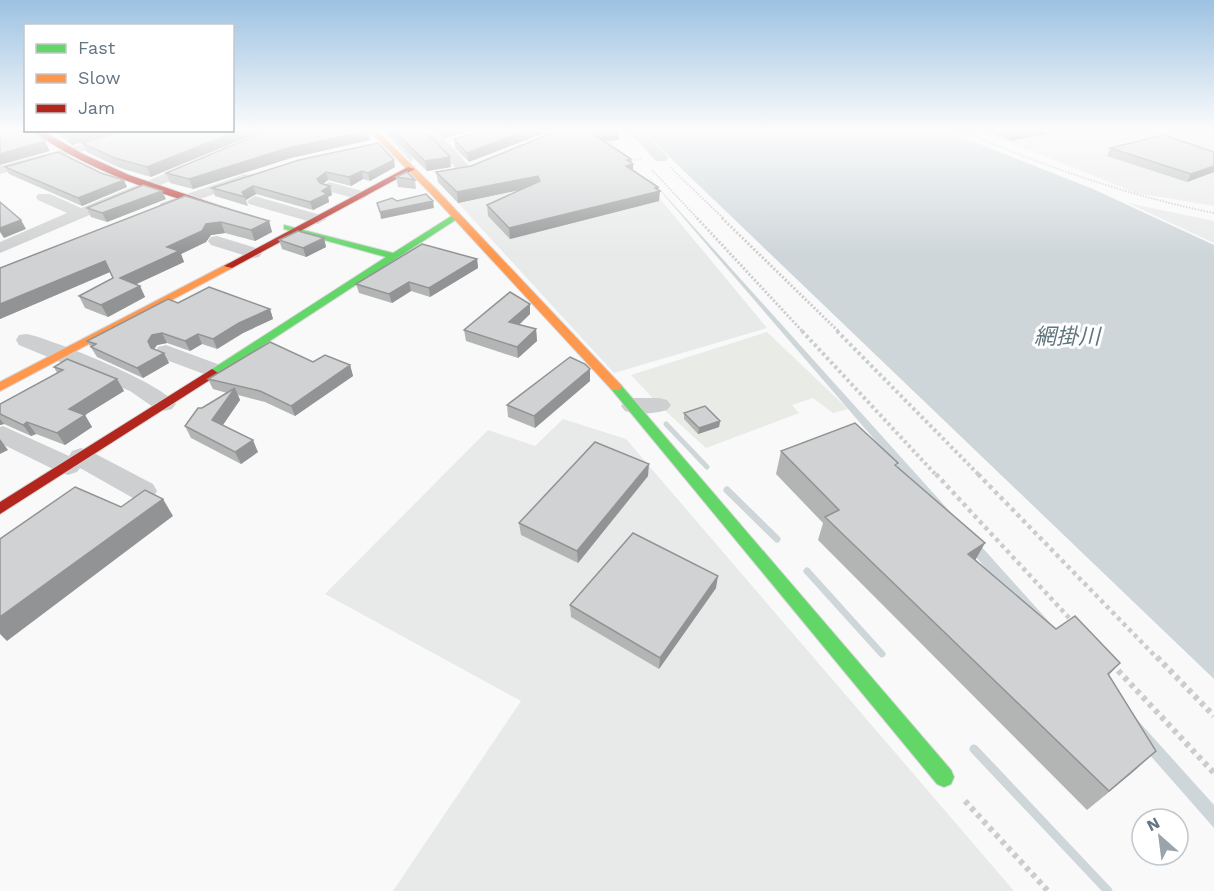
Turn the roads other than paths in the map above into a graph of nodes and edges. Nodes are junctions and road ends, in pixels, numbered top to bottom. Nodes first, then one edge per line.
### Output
1 (107, 172) edge
2 (180, 172) edge
3 (406, 172) edge
4 (414, 172) edge
5 (457, 172) edge
6 (444, 174) edge
7 (255, 175) edge
8 (147, 186) junction
9 (329, 187) edge
10 (434, 192) junction
11 (361, 195) junction
12 (416, 196) edge
13 (44, 197) dead end
14 (187, 198) junction
15 (255, 201) dead end
16 (156, 210) edge
17 (82, 214) junction
18 (242, 214) edge
19 (456, 217) junction
20 (318, 219) junction
21 (275, 224) dead end
22 (297, 230) junction
23 (217, 241) dead end
24 (0, 248) edge
25 (253, 253) junction
26 (395, 257) junction
27 (27, 340) dead end
28 (166, 352) edge
29 (61, 355) junction
30 (215, 371) junction
31 (0, 387) edge
32 (164, 404) junction
33 (659, 405) dead end
34 (633, 406) junction
35 (3, 434) dead end
36 (74, 461) junction
37 (143, 491) edge
38 (0, 509) edge
39 (944, 777) road end

1 - 8 street
2 - 8 street
3 - 11 street
4 - 10 street
5 - 6 street
7 - 14 street
8 - 14 street
8 - 17 street
9 - 11 street
10 - 12 street
10 - 19 street
11 - 20 street
13 - 17 street
14 - 16 street
14 - 18 street
15 - 20 street
17 - 24 street
19 - 26 street
19 - 34 street
20 - 22 street
21 - 22 street
22 - 25 street
22 - 26 street
23 - 25 street
25 - 29 street
26 - 30 street
27 - 29 street
28 - 30 street
29 - 31 street
29 - 32 street
30 - 32 street
32 - 36 street
33 - 34 street
34 - 39 street
35 - 36 street
36 - 37 street
36 - 38 street

